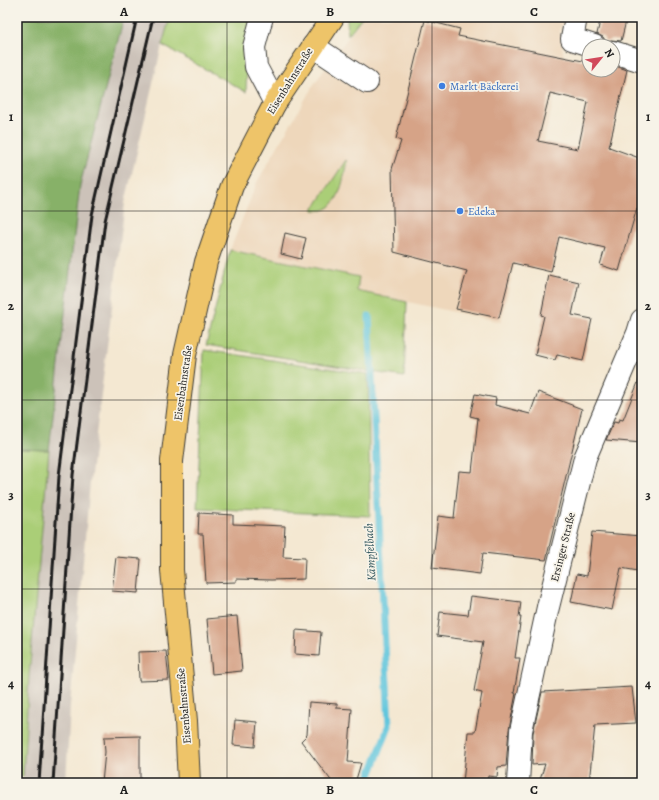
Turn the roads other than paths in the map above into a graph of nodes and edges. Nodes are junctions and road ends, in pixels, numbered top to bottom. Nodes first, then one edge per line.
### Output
1 (262, 17) edge
2 (333, 17) edge
3 (576, 17) edge
4 (581, 42) edge
5 (313, 46) junction
6 (621, 54) edge
7 (642, 61) edge
8 (367, 82) dead end
9 (275, 103) junction
10 (642, 320) edge
11 (189, 783) edge
12 (518, 783) edge

1 - 9 street
2 - 5 main road, Eisenbahnstraße
3 - 4 street
5 - 8 street
5 - 9 main road, Eisenbahnstraße
6 - 7 street
9 - 11 main road, Eisenbahnstraße
10 - 12 street, Ersinger Straße

